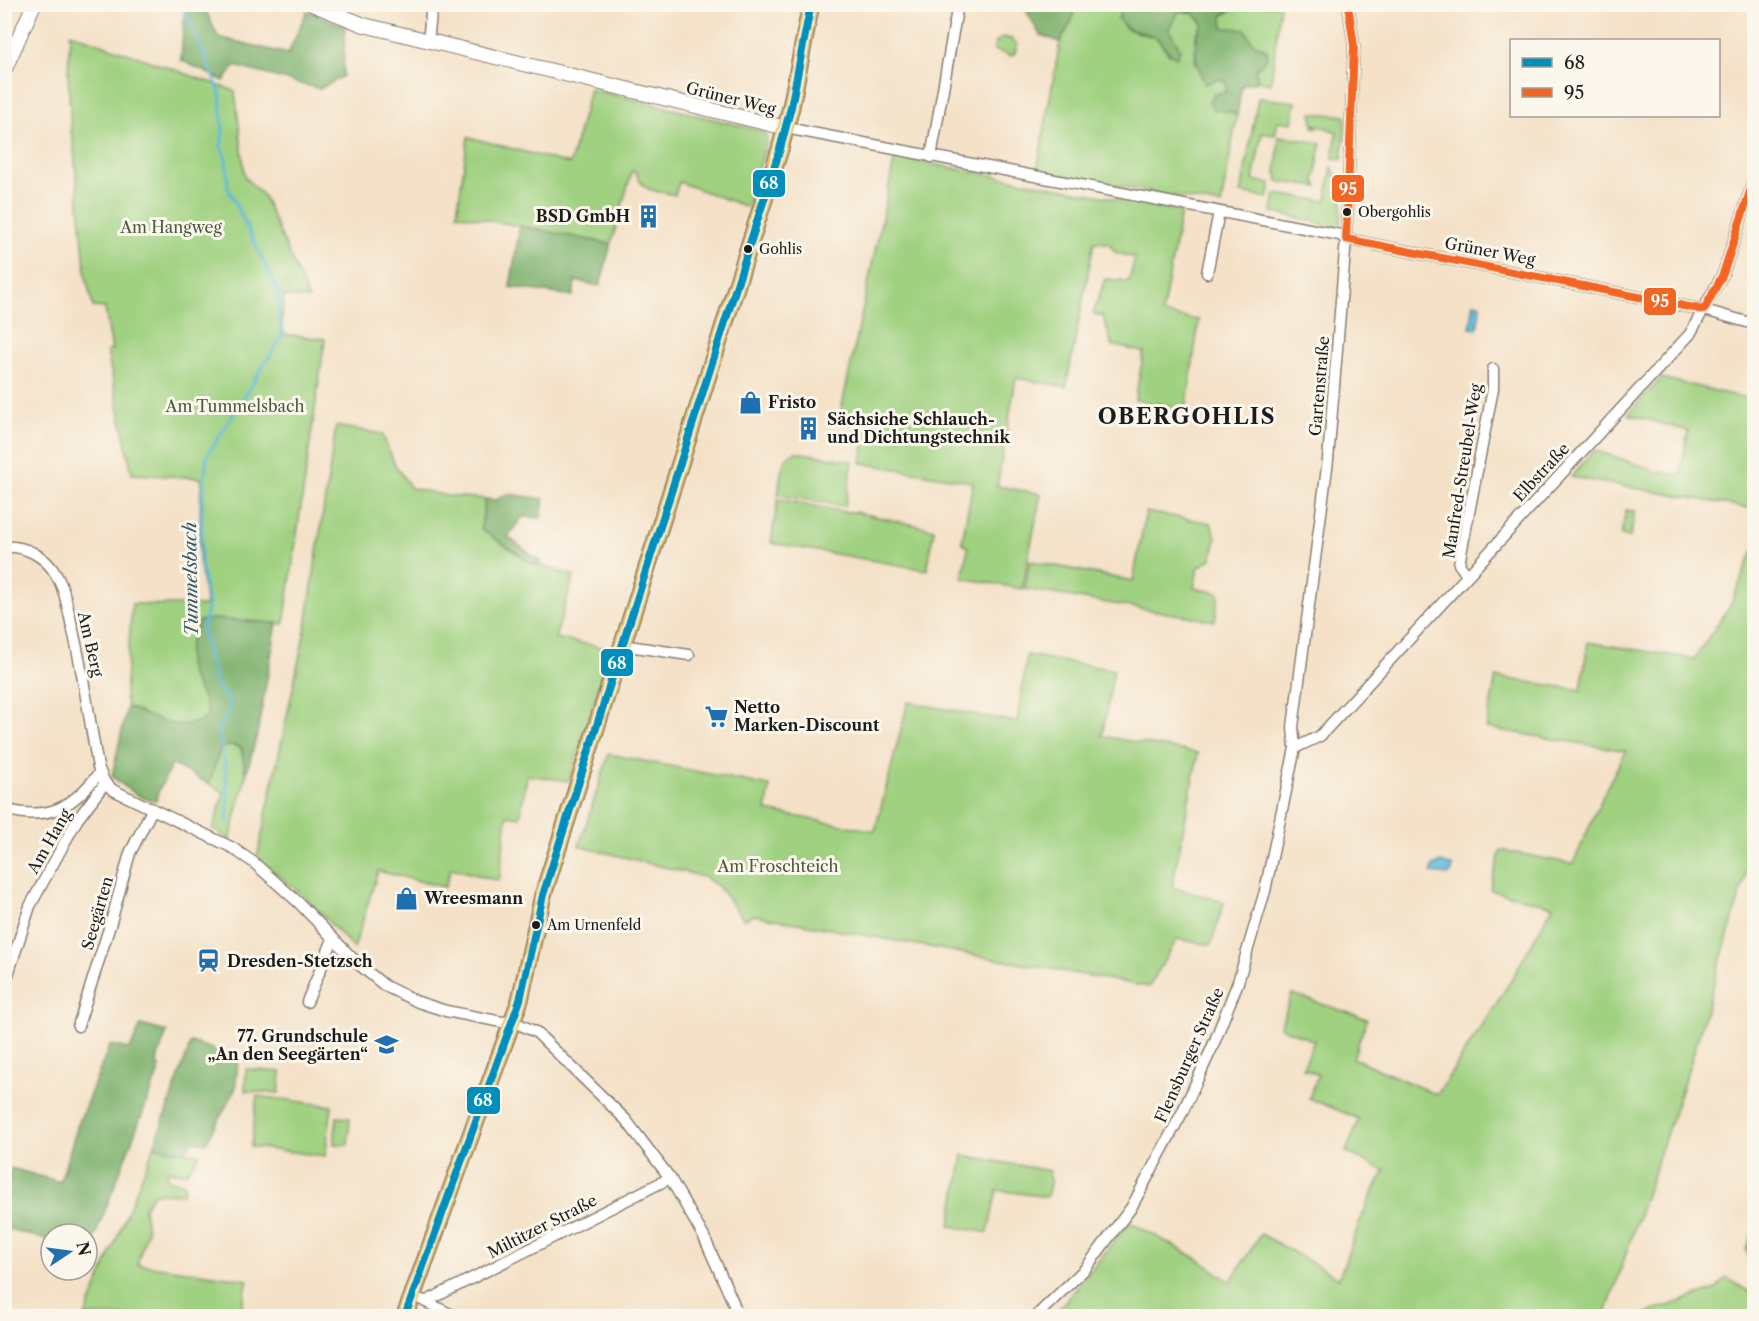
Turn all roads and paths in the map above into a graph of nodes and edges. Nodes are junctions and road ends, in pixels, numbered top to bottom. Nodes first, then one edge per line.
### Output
1 (34, 4) edge
2 (312, 4) edge
3 (432, 4) edge
4 (811, 4) edge
5 (958, 4) edge
6 (1348, 4) edge
7 (428, 42) junction
8 (4, 71) edge
9 (786, 128) junction
10 (932, 157) junction
11 (1755, 178) edge
12 (1219, 212) junction
13 (1346, 239) junction
14 (1207, 273) dead end
15 (1704, 310) junction
16 (1755, 324) edge
17 (1493, 369) dead end
18 (4, 547) edge
19 (1467, 575) junction
20 (622, 645) junction
21 (688, 655) dead end
22 (1295, 748) junction
23 (1291, 768) joint
24 (102, 778) junction
25 (4, 809) edge
26 (152, 810) junction
27 (333, 939) junction
28 (4, 987) edge
29 (307, 1002) dead end
30 (512, 1021) junction
31 (78, 1026) dead end
32 (670, 1178) junction
33 (420, 1299) junction
34 (405, 1317) edge
35 (454, 1317) edge
36 (737, 1317) edge
37 (1036, 1317) edge

1 - 8 street
2 - 7 street, Grüner Weg
3 - 7 street
4 - 9 main road
5 - 10 street
6 - 13 street, Gartenstraße
7 - 9 street, Grüner Weg
9 - 10 street, Grüner Weg
9 - 20 main road
10 - 12 street, Grüner Weg
11 - 15 street, Elbstraße
12 - 13 street, Grüner Weg
12 - 14 street
13 - 15 street, Grüner Weg
13 - 22 street, Gartenstraße
15 - 16 street, Grüner Weg
15 - 19 street, Elbstraße
17 - 19 street, Manfred-Streubel-Weg
18 - 24 street, Am Berg
19 - 22 street, Elbstraße
20 - 21 street
20 - 30 main road
22 - 23 street, Gartenstraße
23 - 37 street, Flensburger Straße
24 - 25 street
24 - 26 street
24 - 28 street, Am Hang
26 - 27 street
26 - 31 street, Seegärten
27 - 29 street
27 - 30 street
30 - 32 street
30 - 33 main road
32 - 33 street, Miltitzer Straße
32 - 36 street
33 - 34 main road
33 - 35 street

